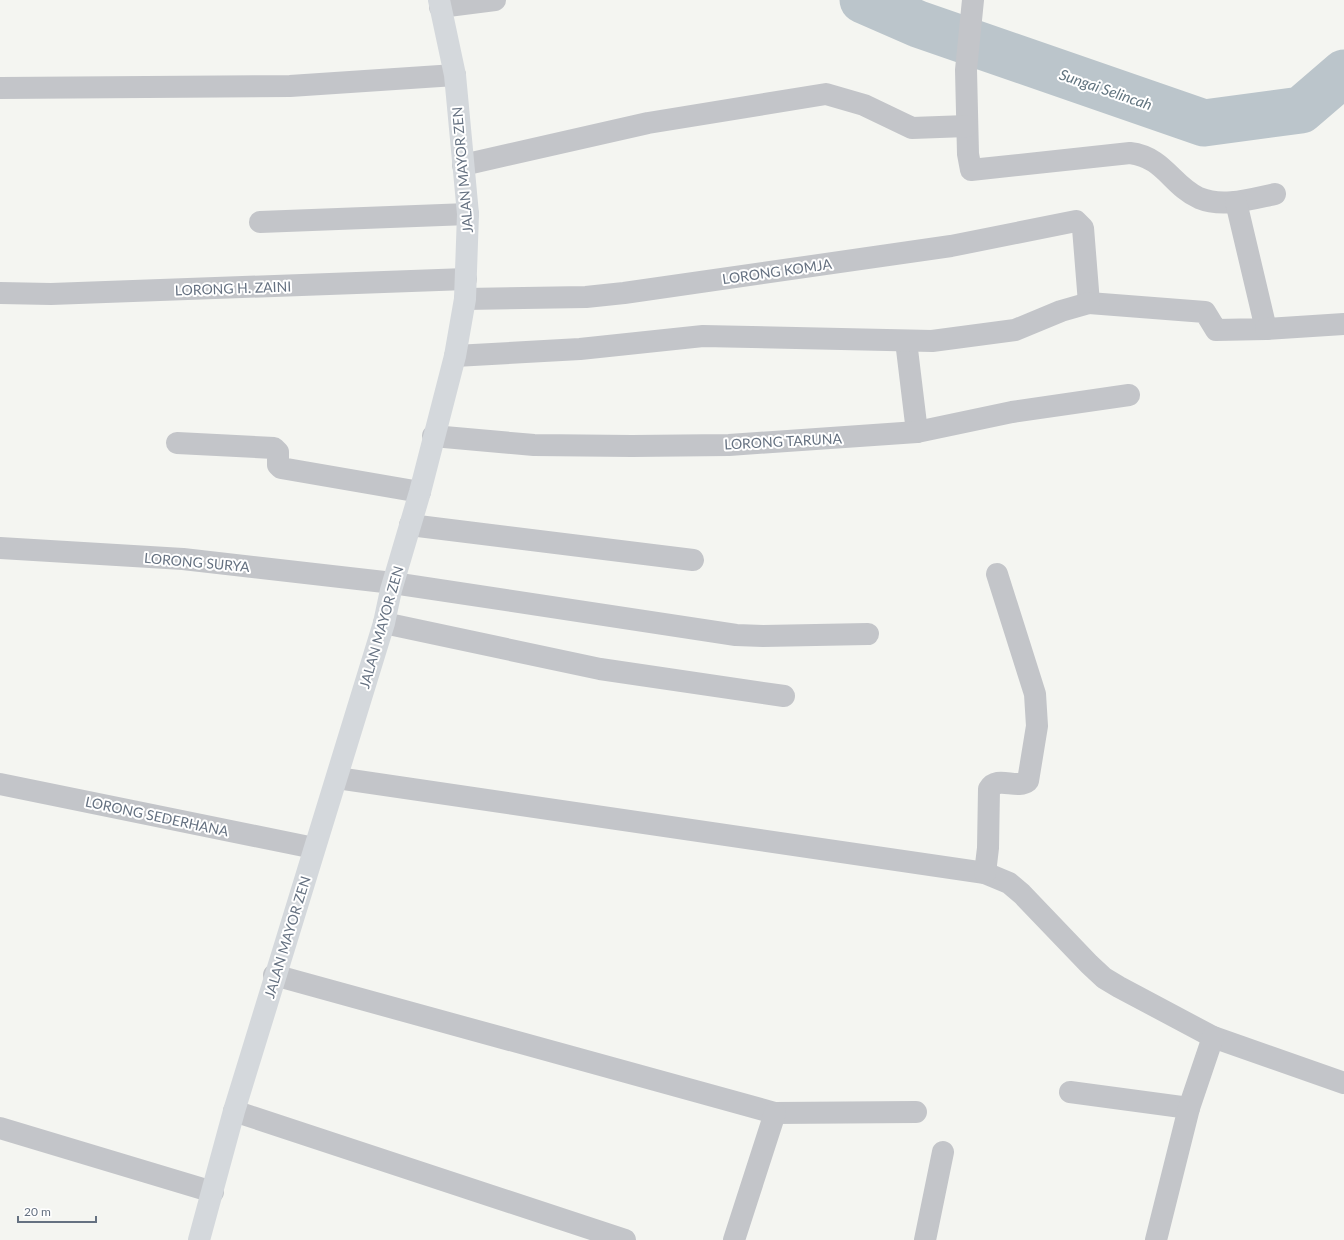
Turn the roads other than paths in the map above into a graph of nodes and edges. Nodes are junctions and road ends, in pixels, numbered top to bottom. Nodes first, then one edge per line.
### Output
1 (495, 0) edge
2 (973, 3) edge
3 (439, 4) edge
4 (454, 75) junction
5 (0, 88) edge
6 (967, 126) junction
7 (463, 165) junction
8 (1275, 194) dead end
9 (1236, 202) junction
10 (468, 214) junction
11 (260, 222) dead end
12 (466, 289) junction
13 (0, 293) edge
14 (1090, 303) junction
15 (1344, 324) edge
16 (1266, 329) junction
17 (906, 341) junction
18 (455, 356) junction
19 (1129, 395) dead end
20 (917, 432) junction
21 (433, 436) junction
22 (177, 443) dead end
23 (420, 492) junction
24 (410, 525) junction
25 (0, 548) edge
26 (693, 560) dead end
27 (997, 574) dead end
28 (393, 583) junction
29 (384, 623) junction
30 (868, 634) dead end
31 (784, 696) dead end
32 (337, 778) junction
33 (0, 784) edge
34 (314, 848) junction
35 (985, 873) junction
36 (274, 975) junction
37 (1213, 1037) junction
38 (1344, 1083) edge
39 (1070, 1092) dead end
40 (1188, 1108) junction
41 (234, 1111) junction
42 (916, 1112) dead end
43 (775, 1113) junction
44 (0, 1128) edge
45 (943, 1152) dead end
46 (213, 1192) junction
47 (198, 1240) edge
48 (625, 1240) edge
49 (734, 1240) edge
50 (925, 1240) edge
51 (1156, 1240) edge

1 - 3 street
2 - 6 street
3 - 4 street, JALAN MAYOR ZEN
4 - 5 street
4 - 7 street, JALAN MAYOR ZEN
6 - 7 street
6 - 9 street
7 - 10 street, JALAN MAYOR ZEN
8 - 9 street
9 - 16 street
10 - 11 street
10 - 12 street, JALAN MAYOR ZEN
12 - 13 street, LORONG H. ZAINI
12 - 14 street, LORONG KOMJA
12 - 18 street, JALAN MAYOR ZEN
14 - 16 street
14 - 17 street
15 - 16 street
17 - 18 street
17 - 20 street
18 - 21 street, JALAN MAYOR ZEN
19 - 20 street, LORONG TARUNA
20 - 21 street, LORONG TARUNA
21 - 23 street, JALAN MAYOR ZEN
22 - 23 street
23 - 24 street, JALAN MAYOR ZEN
24 - 26 street
24 - 28 street, JALAN MAYOR ZEN
25 - 28 street, LORONG SURYA
27 - 35 street
28 - 29 street, JALAN MAYOR ZEN
28 - 30 street, LORONG SURYA
29 - 31 street
29 - 32 street, JALAN MAYOR ZEN
32 - 34 street, JALAN MAYOR ZEN
32 - 35 street
33 - 34 street, LORONG SEDERHANA
34 - 36 street, JALAN MAYOR ZEN
35 - 37 street
36 - 41 street, JALAN MAYOR ZEN
36 - 43 street
37 - 38 street
37 - 40 street
39 - 40 street
40 - 51 street
41 - 46 street, JALAN MAYOR ZEN
41 - 48 street
42 - 43 street
43 - 49 street
44 - 46 street
45 - 50 street
46 - 47 street, JALAN MAYOR ZEN

